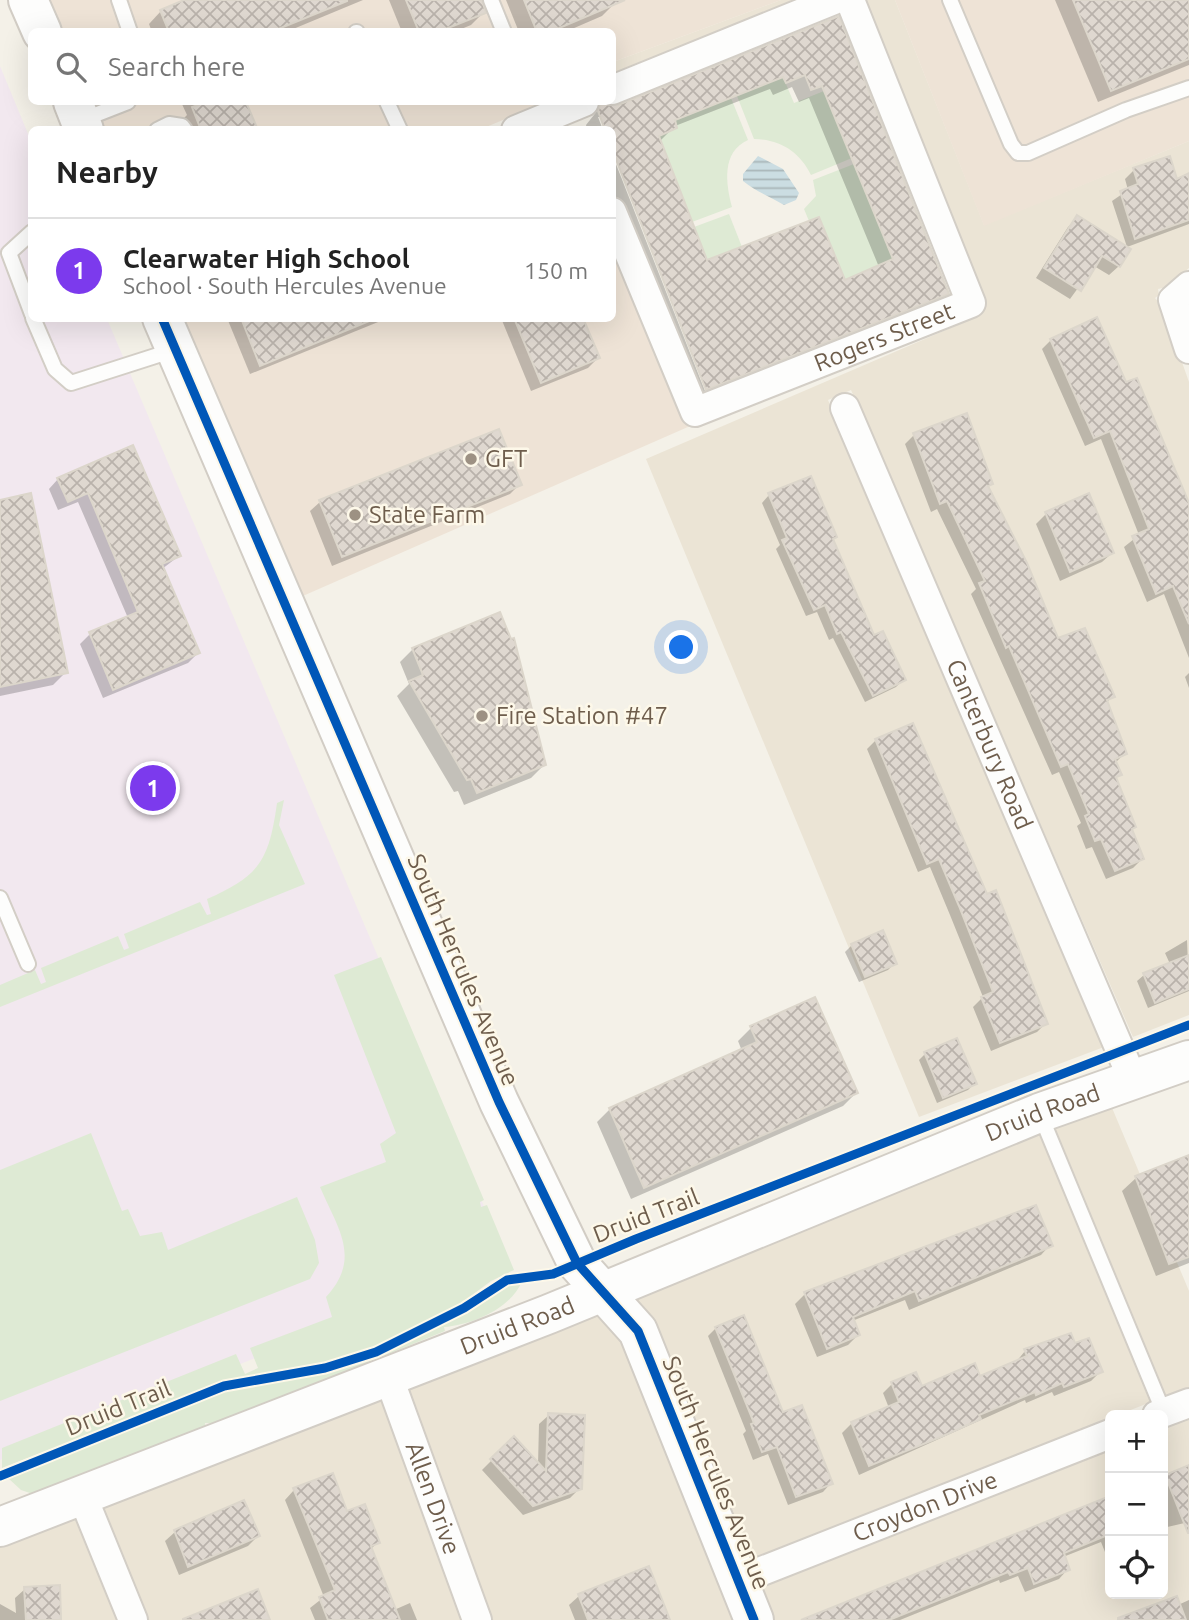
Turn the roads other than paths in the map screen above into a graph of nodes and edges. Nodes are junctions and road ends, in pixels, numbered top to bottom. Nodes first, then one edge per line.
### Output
1 (28, 0) edge
2 (119, 0) edge
3 (491, 0) edge
4 (834, 0) edge
5 (850, 0) edge
6 (950, 0) edge
7 (40, 28) edge
8 (129, 28) edge
9 (502, 28) edge
10 (616, 88) edge
11 (1189, 88) edge
12 (118, 105) edge
13 (394, 105) edge
14 (577, 113) edge
15 (79, 117) edge
16 (165, 126) edge
17 (183, 126) edge
18 (399, 126) edge
19 (530, 126) edge
20 (616, 222) edge
21 (28, 236) edge
22 (1181, 293) edge
23 (28, 305) edge
24 (35, 322) edge
25 (169, 334) edge
26 (1189, 349) edge
27 (845, 408) dead end
28 (0, 898) edge
29 (28, 964) dead end
30 (1189, 1060) edge
31 (1133, 1080) junction
32 (1039, 1113) junction
33 (603, 1292) junction
34 (389, 1378) junction
35 (1170, 1410) edge
36 (1105, 1436) edge
37 (82, 1494) junction
38 (0, 1527) edge
39 (739, 1580) junction
40 (133, 1620) edge
41 (477, 1620) edge
42 (754, 1620) edge

1 - 7 street
2 - 8 lane
3 - 9 lane
4 - 10 street
5 - 20 street, Rogers Street
6 - 11 lane
12 - 15 lane
13 - 18 lane
14 - 19 street
16 - 17 lane
21 - 23 lane
22 - 26 street
24 - 25 lane
25 - 33 street, South Hercules Avenue
27 - 31 street, Canterbury Road
28 - 29 lane
30 - 31 street, Druid Road
31 - 32 street, Druid Road
32 - 33 street, Druid Road
32 - 35 lane
33 - 34 street, Druid Road
33 - 39 street, South Hercules Avenue
34 - 37 street, Druid Road
34 - 41 street, Allen Drive
36 - 39 street, Croydon Drive
37 - 38 street, Druid Road
37 - 40 street
39 - 42 street, South Hercules Avenue

